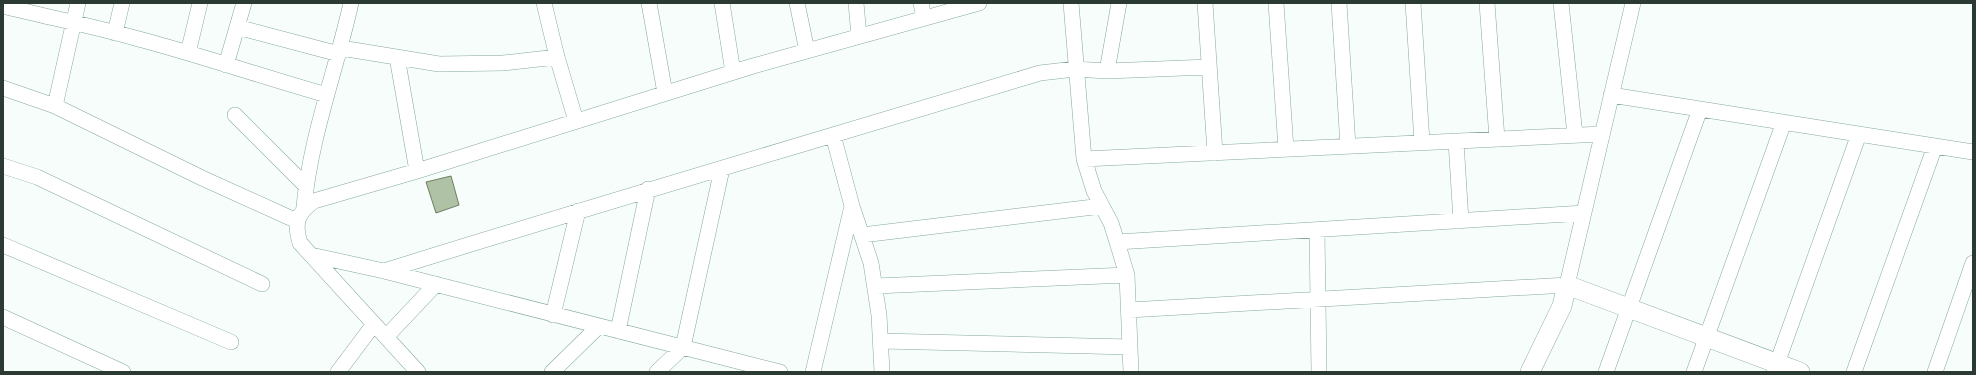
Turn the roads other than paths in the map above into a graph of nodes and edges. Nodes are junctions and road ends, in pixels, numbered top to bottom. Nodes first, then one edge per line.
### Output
1 (78, 3) edge
2 (122, 3) edge
3 (200, 3) edge
4 (244, 3) edge
5 (351, 3) edge
6 (544, 3) edge
7 (649, 3) edge
8 (722, 3) edge
9 (797, 3) edge
10 (856, 3) edge
11 (921, 3) edge
12 (979, 3) edge
13 (1071, 3) edge
14 (1119, 3) edge
15 (1205, 3) edge
16 (1276, 3) edge
17 (1339, 3) edge
18 (1413, 3) edge
19 (1487, 3) edge
20 (1561, 3) edge
21 (1633, 3) edge
22 (3, 6) edge
23 (924, 18) junction
24 (73, 23) junction
25 (237, 27) junction
26 (115, 33) junction
27 (859, 36) junction
28 (340, 51) junction
29 (807, 51) junction
30 (188, 53) junction
31 (397, 57) junction
32 (557, 57) junction
33 (226, 65) junction
34 (1209, 67) junction
35 (1075, 69) junction
36 (733, 72) junction
37 (1107, 72) junction
38 (3, 88) edge
39 (665, 93) junction
40 (327, 95) junction
41 (1611, 95) junction
42 (56, 106) junction
43 (1700, 109) junction
44 (235, 115) dead end
45 (576, 121) junction
46 (1784, 122) junction
47 (1602, 134) junction
48 (1859, 134) junction
49 (1575, 135) junction
50 (833, 136) junction
51 (1497, 139) junction
52 (1456, 141) junction
53 (1422, 142) junction
54 (1348, 146) junction
55 (1935, 146) junction
56 (1286, 149) junction
57 (1973, 152) edge
58 (1215, 153) junction
59 (1084, 159) junction
60 (3, 166) edge
61 (722, 169) junction
62 (417, 171) junction
63 (306, 186) junction
64 (648, 189) junction
65 (852, 206) junction
66 (1102, 206) junction
67 (304, 207) junction
68 (578, 211) junction
69 (1584, 213) junction
70 (297, 221) junction
71 (1461, 221) junction
72 (1317, 230) junction
73 (862, 235) junction
74 (1117, 242) junction
75 (3, 245) edge
76 (311, 255) junction
77 (1973, 264) edge
78 (384, 271) junction
79 (1127, 275) junction
80 (262, 284) dead end
81 (436, 284) junction
82 (1567, 285) junction
83 (876, 286) junction
84 (1317, 299) junction
85 (1628, 308) junction
86 (1129, 310) junction
87 (553, 315) junction
88 (3, 317) edge
89 (374, 324) junction
90 (599, 326) junction
91 (618, 331) junction
92 (386, 337) junction
93 (1707, 337) junction
94 (881, 341) junction
95 (231, 342) dead end
96 (683, 347) junction
97 (1130, 347) junction
98 (1776, 368) edge
99 (755, 369) edge
100 (123, 372) edge
101 (338, 372) edge
102 (418, 372) edge
103 (552, 372) edge
104 (657, 372) edge
105 (780, 372) edge
106 (813, 372) edge
107 (882, 372) edge
108 (1131, 372) edge
109 (1319, 372) edge
110 (1530, 372) edge
111 (1606, 372) edge
112 (1694, 372) edge
113 (1800, 372) edge
114 (1854, 372) edge
115 (1935, 372) edge

1 - 24 street
2 - 26 street
3 - 30 street
4 - 25 street
5 - 28 street
6 - 32 street
7 - 39 street
8 - 36 street
9 - 29 street
10 - 27 street
11 - 23 street
12 - 23 street
13 - 35 street
14 - 37 street
15 - 34 street
16 - 56 street
17 - 54 street
18 - 53 street
19 - 51 street
20 - 49 street
21 - 41 street
22 - 24 street
23 - 27 street
24 - 26 street
24 - 42 street
25 - 28 street
25 - 33 street
26 - 30 street
27 - 29 street
28 - 31 street
28 - 40 street
29 - 36 street
30 - 33 street
31 - 32 street
31 - 62 street
32 - 45 street
33 - 40 street
34 - 37 street
34 - 58 street
35 - 37 street
35 - 50 street
35 - 59 street
36 - 39 street
38 - 42 street
39 - 45 street
40 - 63 street
41 - 43 street
41 - 47 street
42 - 70 street
43 - 46 street
43 - 85 street
44 - 63 street
45 - 62 street
46 - 48 street
46 - 93 street
47 - 49 street
47 - 69 street
48 - 55 street
48 - 98 street
49 - 51 street
50 - 61 street
50 - 65 street
51 - 52 street
52 - 53 street
52 - 71 street
53 - 54 street
54 - 56 street
55 - 57 street
55 - 114 street
56 - 58 street
58 - 59 street
59 - 66 street
60 - 80 street
61 - 64 street
61 - 96 street
62 - 67 street
63 - 67 street
64 - 68 street
64 - 91 street
65 - 73 street
65 - 106 street
66 - 73 street
66 - 74 street
67 - 70 street
68 - 78 street
68 - 87 street
69 - 71 street
69 - 82 street
70 - 76 street
71 - 72 street
72 - 74 street
72 - 84 street
73 - 83 street
74 - 79 street
75 - 95 street
76 - 78 street
76 - 89 street
77 - 115 street
78 - 81 street
79 - 83 street
79 - 86 street
81 - 87 street
81 - 92 street
82 - 84 street
82 - 85 street
82 - 110 street
83 - 94 street
84 - 86 street
84 - 109 street
85 - 93 street
85 - 111 street
86 - 97 street
87 - 90 street
88 - 100 street
89 - 92 street
89 - 101 street
90 - 91 street
90 - 103 street
91 - 96 street
92 - 102 street
93 - 98 street
93 - 112 street
94 - 97 street
94 - 107 street
96 - 99 street
96 - 104 street
97 - 108 street
98 - 113 street
99 - 105 street

